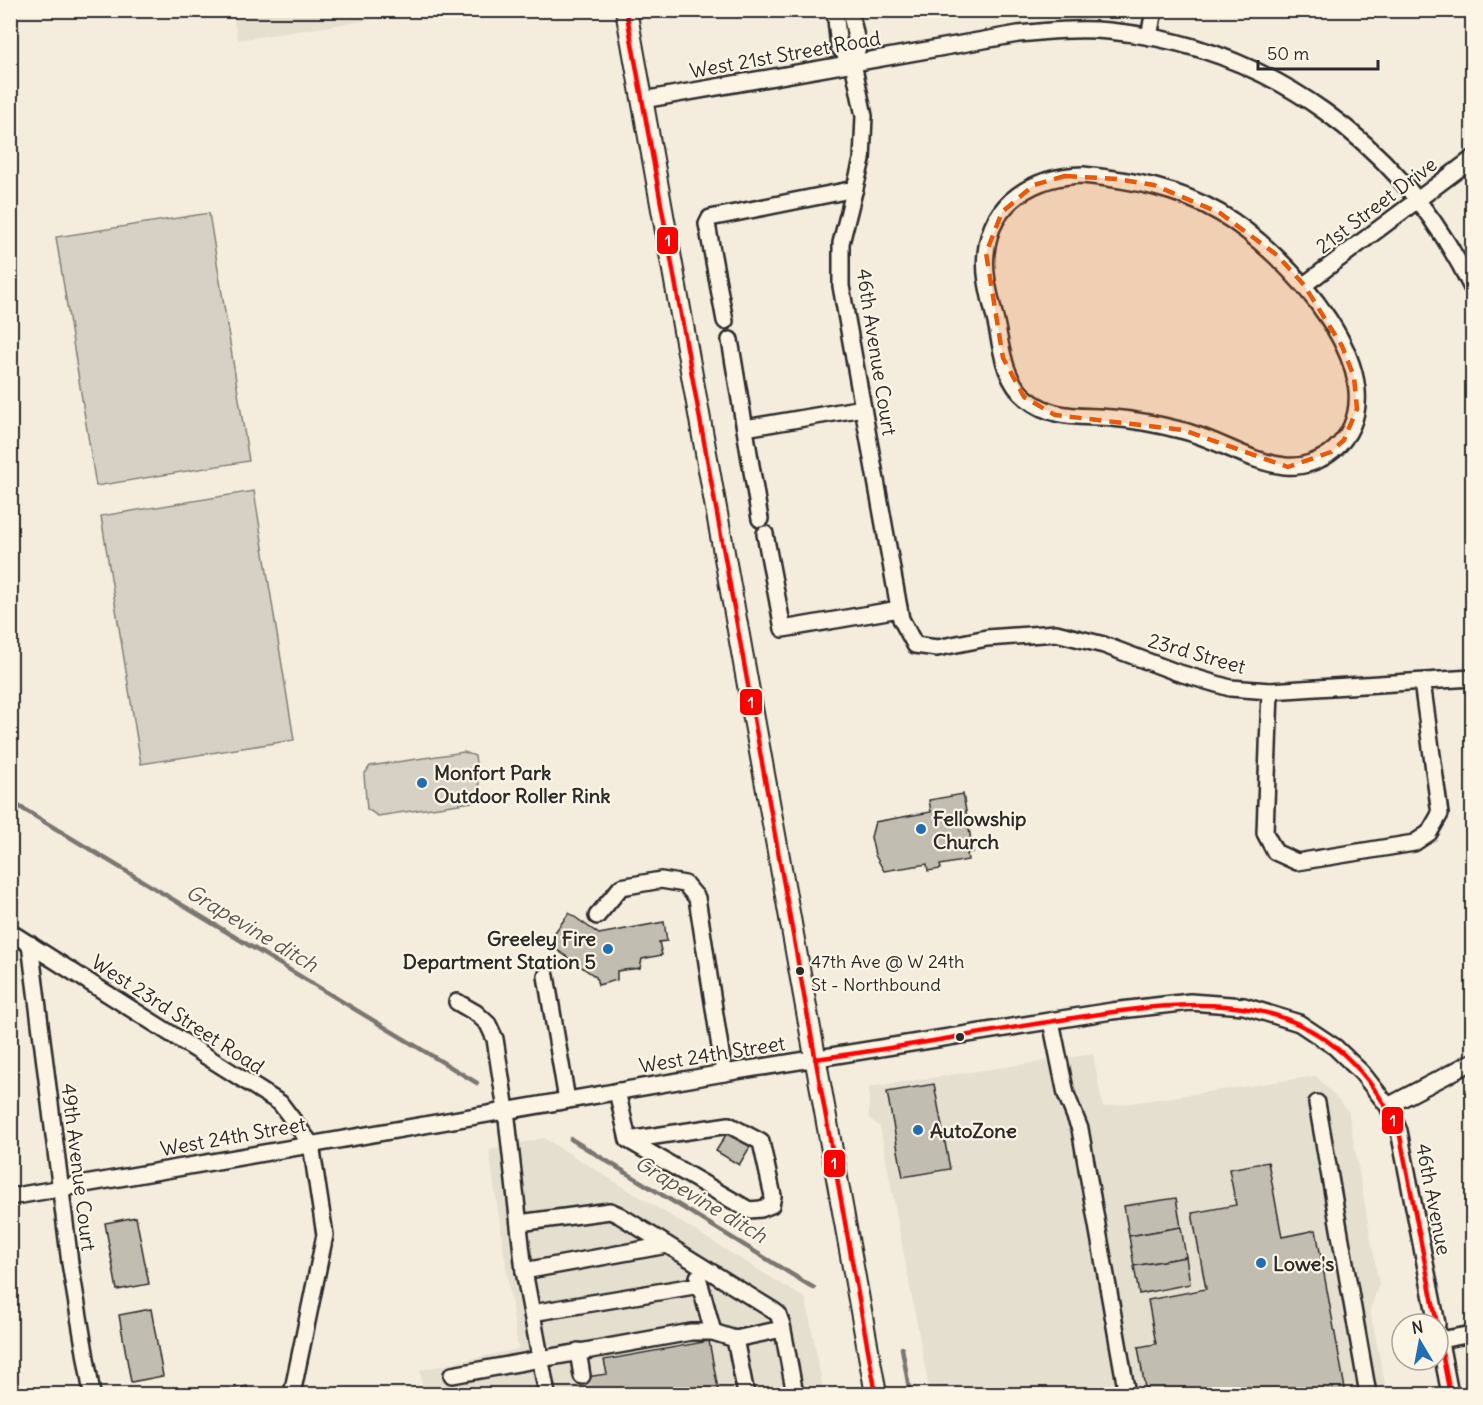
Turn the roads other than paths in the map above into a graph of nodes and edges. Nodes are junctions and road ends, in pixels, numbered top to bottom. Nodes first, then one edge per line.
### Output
1 (626, 10) edge
2 (835, 10) edge
3 (850, 10) edge
4 (1154, 10) edge
5 (1149, 37) junction
6 (853, 63) junction
7 (643, 100) junction
8 (1473, 159) edge
9 (855, 189) junction
10 (1419, 199) junction
11 (1304, 285) junction
12 (1473, 288) edge
13 (725, 321) dead end
14 (730, 340) dead end
15 (863, 408) junction
16 (745, 428) junction
17 (760, 519) dead end
18 (765, 534) dead end
19 (899, 609) junction
20 (915, 645) joint
21 (1473, 678) edge
22 (1422, 682) junction
23 (1270, 691) junction
24 (597, 916) dead end
25 (10, 932) edge
26 (30, 944) junction
27 (546, 976) dead end
28 (457, 1002) dead end
29 (1051, 1021) junction
30 (815, 1059) junction
31 (1473, 1062) edge
32 (724, 1073) junction
33 (617, 1091) junction
34 (567, 1100) junction
35 (1317, 1103) dead end
36 (1388, 1106) junction
37 (506, 1110) junction
38 (628, 1140) junction
39 (311, 1144) junction
40 (59, 1187) junction
41 (10, 1197) edge
42 (519, 1223) junction
43 (668, 1245) junction
44 (694, 1261) junction
45 (524, 1271) junction
46 (700, 1285) junction
47 (1435, 1312) edge
48 (532, 1313) junction
49 (783, 1329) junction
50 (713, 1332) junction
51 (1473, 1334) edge
52 (1450, 1335) edge
53 (735, 1339) junction
54 (578, 1351) junction
55 (541, 1358) junction
56 (1446, 1372) edge
57 (452, 1375) dead end
58 (582, 1376) tunnel mouth
59 (92, 1395) edge
60 (292, 1395) edge
61 (547, 1395) edge
62 (746, 1395) edge
63 (795, 1395) edge
64 (876, 1395) edge
65 (1127, 1395) edge
66 (1368, 1395) edge
67 (1450, 1395) edge

1 - 7 main road
2 - 6 street
3 - 6 street
4 - 5 street
5 - 6 street, West 21st Street Road
5 - 10 street
6 - 7 street, West 21st Street Road
6 - 9 street, 46th Avenue Court
7 - 30 main road
8 - 10 street, 21st Street Drive
9 - 13 street
9 - 15 street, 46th Avenue Court
10 - 11 street, 21st Street Drive
10 - 12 street
11 - 11 street
14 - 16 street
15 - 16 street
15 - 19 street, 46th Avenue Court
16 - 17 street
18 - 19 street
19 - 20 street, 46th Avenue Court
20 - 23 street, 23rd Street
21 - 22 street, 23rd Street
22 - 23 street, 23rd Street
22 - 23 street
24 - 32 street
25 - 26 street, West 23rd Street Road
26 - 39 street, West 23rd Street Road
26 - 40 street, 49th Avenue Court
27 - 34 street
28 - 37 street
29 - 30 street, West 24th Street
29 - 36 street, West 24th Street
29 - 65 street
30 - 32 street, West 24th Street
30 - 64 main road
31 - 36 street
32 - 33 street, West 24th Street
33 - 34 street, West 24th Street
33 - 38 street
34 - 37 street, West 24th Street
35 - 66 street
36 - 47 street, 46th Avenue
37 - 39 street, West 24th Street
37 - 42 street
38 - 38 street
39 - 40 street, West 24th Street
39 - 60 street
40 - 41 street, West 24th Street
40 - 59 street, 49th Avenue Court
42 - 43 street
42 - 45 street
43 - 44 street
43 - 45 street
44 - 46 street
44 - 49 street
45 - 48 street
46 - 48 street
46 - 50 street
48 - 55 street
49 - 53 street
49 - 63 street
50 - 53 street
50 - 54 street
51 - 52 street
53 - 62 street
54 - 55 street
54 - 58 street
55 - 57 street
55 - 61 street
56 - 67 street

